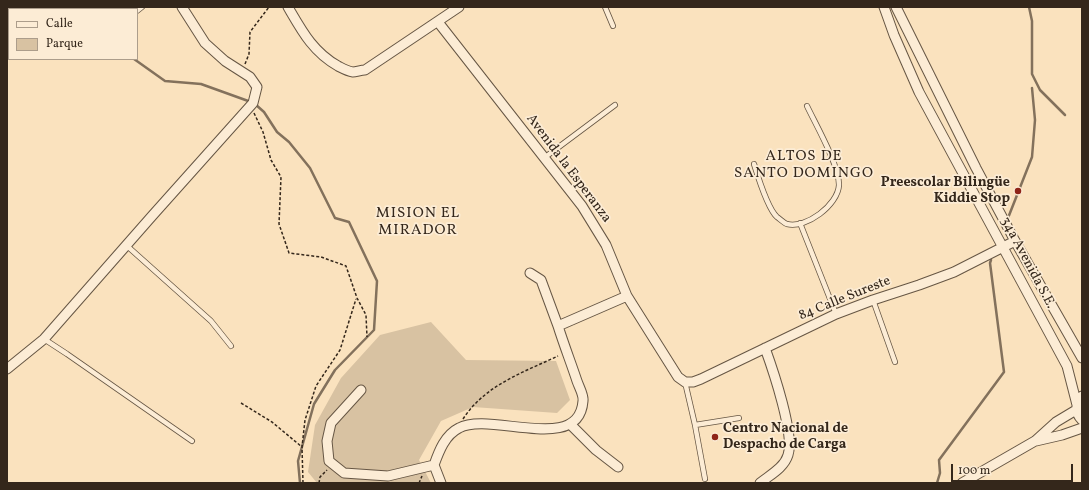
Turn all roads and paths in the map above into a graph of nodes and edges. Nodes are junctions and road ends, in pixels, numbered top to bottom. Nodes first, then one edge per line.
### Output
1 (182, 7) edge
2 (268, 7) edge
3 (288, 7) edge
4 (459, 7) edge
5 (605, 7) edge
6 (884, 7) edge
7 (896, 7) edge
8 (438, 22) junction
9 (613, 26) dead end
10 (242, 71) junction
11 (615, 105) dead end
12 (251, 106) junction
13 (807, 106) dead end
14 (544, 158) junction
15 (754, 164) dead end
16 (976, 168) junction
17 (963, 174) junction
18 (800, 223) junction
19 (1010, 230) junction
20 (997, 237) junction
21 (1015, 241) junction
22 (126, 245) junction
23 (1002, 248) junction
24 (530, 273) dead end
25 (627, 296) junction
26 (357, 298) junction
27 (873, 300) junction
28 (836, 314) junction
29 (558, 326) junction
30 (367, 337) dead end
31 (44, 339) junction
32 (231, 346) dead end
33 (765, 348) junction
34 (566, 350) junction
35 (1082, 358) edge
36 (895, 362) dead end
37 (7, 369) edge
38 (685, 382) junction
39 (361, 390) dead end
40 (1082, 396) edge
41 (241, 403) dead end
42 (1077, 407) junction
43 (739, 418) dead end
44 (1082, 420) edge
45 (571, 425) junction
46 (695, 425) junction
47 (459, 428) junction
48 (1082, 428) edge
49 (192, 441) dead end
50 (1035, 441) junction
51 (302, 447) junction
52 (332, 464) junction
53 (434, 465) junction
54 (618, 466) dead end
55 (705, 479) dead end
56 (303, 483) edge
57 (319, 483) edge
58 (441, 483) edge
59 (760, 483) edge
60 (962, 483) edge

1 - 10 street
2 - 10 path
3 - 8 street
4 - 8 street
5 - 9 lane
6 - 17 street, 34a Avenida S.E.
7 - 16 street, 34a Avenida S.E.
8 - 14 street, Avenida la Esperanza
10 - 12 street
11 - 14 lane
12 - 22 street
12 - 26 path
13 - 18 lane
14 - 25 street, Avenida la Esperanza
15 - 18 lane
16 - 17 street
16 - 19 street, 34a Avenida S.E.
17 - 20 street, 34a Avenida S.E.
18 - 28 lane
19 - 20 street
19 - 21 street, 34a Avenida S.E.
20 - 23 street, 34a Avenida S.E.
21 - 23 street, 84 Calle Sureste
21 - 35 street, 34a Avenida S.E.
22 - 31 street
22 - 32 lane
23 - 27 street, 84 Calle Sureste
23 - 42 street, 34a Avenida S.E.
24 - 29 street
25 - 29 street
25 - 38 street, Avenida la Esperanza
26 - 30 path
26 - 51 path
27 - 28 street, 84 Calle Sureste
27 - 36 lane
28 - 33 street, 84 Calle Sureste
29 - 34 street
31 - 37 street
31 - 49 lane
33 - 38 street, 84 Calle Sureste
33 - 59 street
34 - 45 street
34 - 47 path
38 - 46 lane
39 - 52 street
40 - 42 street
41 - 51 path
42 - 44 street, 34a Avenida S.E.
42 - 50 street
43 - 46 lane
45 - 47 street
45 - 54 street
46 - 55 lane
47 - 53 street
48 - 50 street
50 - 60 street
51 - 56 path
52 - 53 street
52 - 57 path
53 - 58 street

